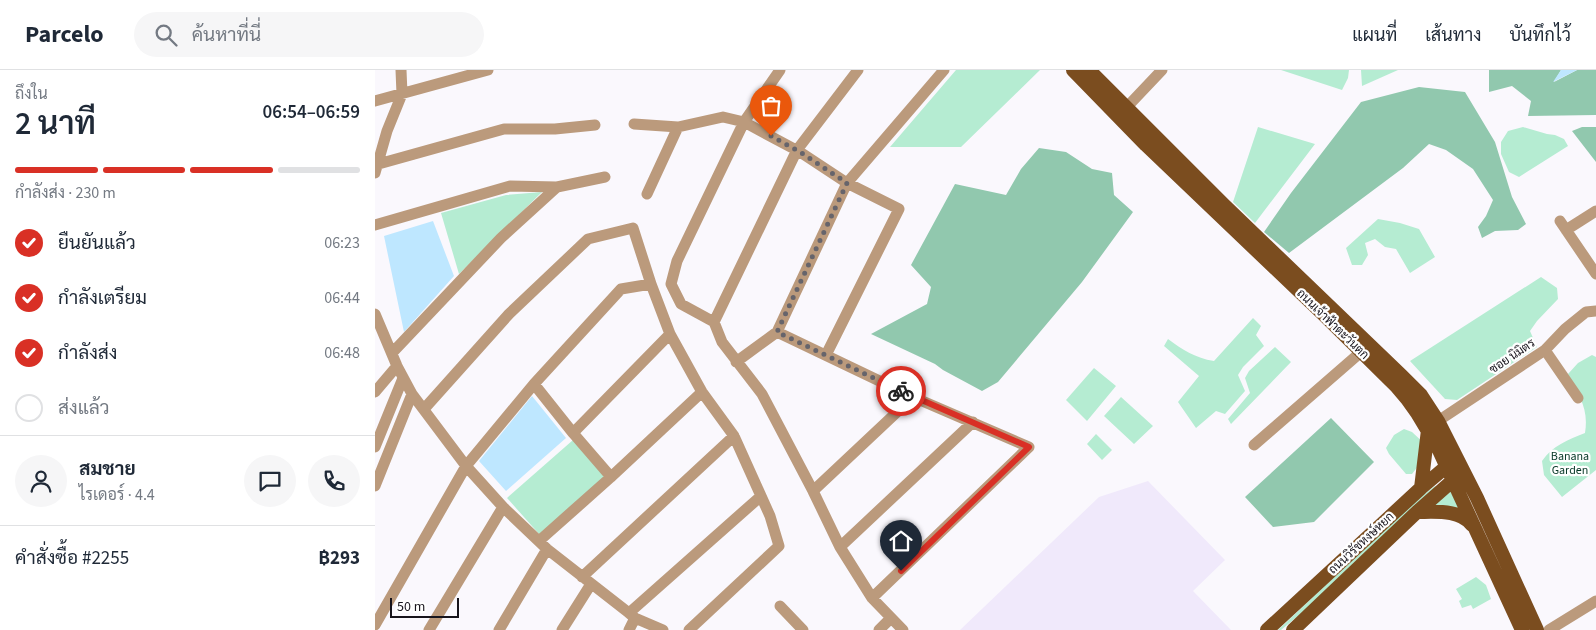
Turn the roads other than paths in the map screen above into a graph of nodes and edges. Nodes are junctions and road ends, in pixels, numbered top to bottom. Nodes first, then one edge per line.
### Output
1 (401, 70) edge
2 (488, 70) edge
3 (780, 70) edge
4 (859, 70) edge
5 (944, 70) edge
6 (1073, 70) edge
7 (1089, 70) edge
8 (1162, 70) edge
9 (402, 94) junction
10 (375, 101) edge
11 (1126, 108) junction
12 (744, 122) junction
13 (634, 124) dead end
14 (595, 125) dead end
15 (678, 127) junction
16 (797, 150) junction
17 (376, 167) edge
18 (605, 177) dead end
19 (847, 183) junction
20 (557, 187) junction
21 (647, 194) dead end
22 (1596, 211) edge
23 (375, 225) edge
24 (1596, 272) edge
25 (651, 284) junction
26 (1596, 311) edge
27 (375, 316) edge
28 (714, 322) junction
29 (777, 332) junction
30 (670, 334) junction
31 (1545, 350) junction
32 (1361, 352) junction
33 (392, 354) junction
34 (826, 355) junction
35 (736, 362) junction
36 (397, 366) junction
37 (403, 378) junction
38 (534, 384) junction
39 (375, 392) edge
40 (702, 392) junction
41 (413, 394) junction
42 (913, 397) junction
43 (1578, 398) dead end
44 (424, 409) junction
45 (973, 422) junction
46 (1433, 425) junction
47 (573, 433) junction
48 (734, 436) junction
49 (1254, 445) dead end
50 (375, 447) edge
51 (1452, 462) junction
52 (467, 466) junction
53 (611, 476) junction
54 (1458, 476) junction
55 (375, 486) edge
56 (1421, 488) junction
57 (813, 491) junction
58 (761, 496) junction
59 (503, 507) junction
60 (1417, 512) junction
61 (1477, 531) junction
62 (543, 545) junction
63 (840, 547) junction
64 (587, 580) junction
65 (872, 598) junction
66 (1596, 601) edge
67 (780, 606) dead end
68 (632, 615) junction
69 (891, 618) junction
70 (375, 625) edge
71 (795, 628) edge
72 (429, 630) edge
73 (499, 630) edge
74 (562, 630) edge
75 (629, 630) edge
76 (663, 630) edge
77 (689, 630) edge
78 (879, 630) edge
79 (903, 630) edge
80 (1267, 630) edge
81 (1293, 630) edge
82 (1522, 630) edge
83 (1537, 630) edge
84 (1549, 630) edge

1 - 9 street
2 - 9 street
3 - 12 street
4 - 16 street
5 - 19 street
6 - 32 main road, ถนนเจ้าฟ้าตะวันตก
7 - 11 main road, ถนนเจ้าฟ้าตะวันตก
8 - 11 street
9 - 10 street
9 - 17 street
11 - 46 main road, ถนนเจ้าฟ้าตะวันตก
12 - 15 street
12 - 16 street
12 - 28 street
13 - 15 street
14 - 17 street
15 - 21 street
16 - 19 street
16 - 28 street
18 - 20 street
19 - 29 street
19 - 34 street
20 - 23 street
20 - 33 street
22 - 24 street
25 - 30 street
25 - 38 street
25 - 44 street
26 - 31 street, ซอย นิมิตร
27 - 33 street
28 - 35 street
29 - 34 street
29 - 35 street
30 - 40 street
30 - 47 street
31 - 43 street
31 - 46 street, ซอย นิมิตร
32 - 46 main road, ถนนเจ้าฟ้าตะวันตก
32 - 49 street
33 - 36 street
34 - 42 street
35 - 57 street
36 - 37 street
36 - 39 street
37 - 41 street
37 - 50 street
38 - 47 street
38 - 52 street
40 - 48 street
40 - 53 street
41 - 44 street
41 - 55 street
42 - 45 street
42 - 57 street
44 - 52 street
45 - 63 street
45 - 65 street
46 - 51 main road, ถนนเจ้าฟ้าตะวันตก
46 - 56 main road
47 - 53 street
48 - 58 street
48 - 64 street
51 - 54 main road, ถนนเจ้าฟ้าตะวันตก
51 - 56 main road, ถนนวิรัชหงษ์หยก
52 - 59 street
52 - 70 street
53 - 62 street
54 - 60 main road, ถนนวิรัชหงษ์หยก
54 - 61 main road, ถนนเจ้าฟ้าตะวันตก
54 - 83 main road, ถนนเจ้าฟ้าตะวันตก
56 - 80 main road, ถนนวิรัชหงษ์หยก
57 - 63 street
58 - 68 street
58 - 77 street
59 - 62 street
59 - 72 street
60 - 61 main road
60 - 81 main road, ถนนวิรัชหงษ์หยก
61 - 82 main road, ถนนเจ้าฟ้าตะวันตก
62 - 64 street
62 - 73 street
63 - 65 street
64 - 68 street
64 - 74 street
65 - 69 street
66 - 84 street
67 - 71 street
68 - 75 street
68 - 76 street
69 - 78 street
69 - 79 street

